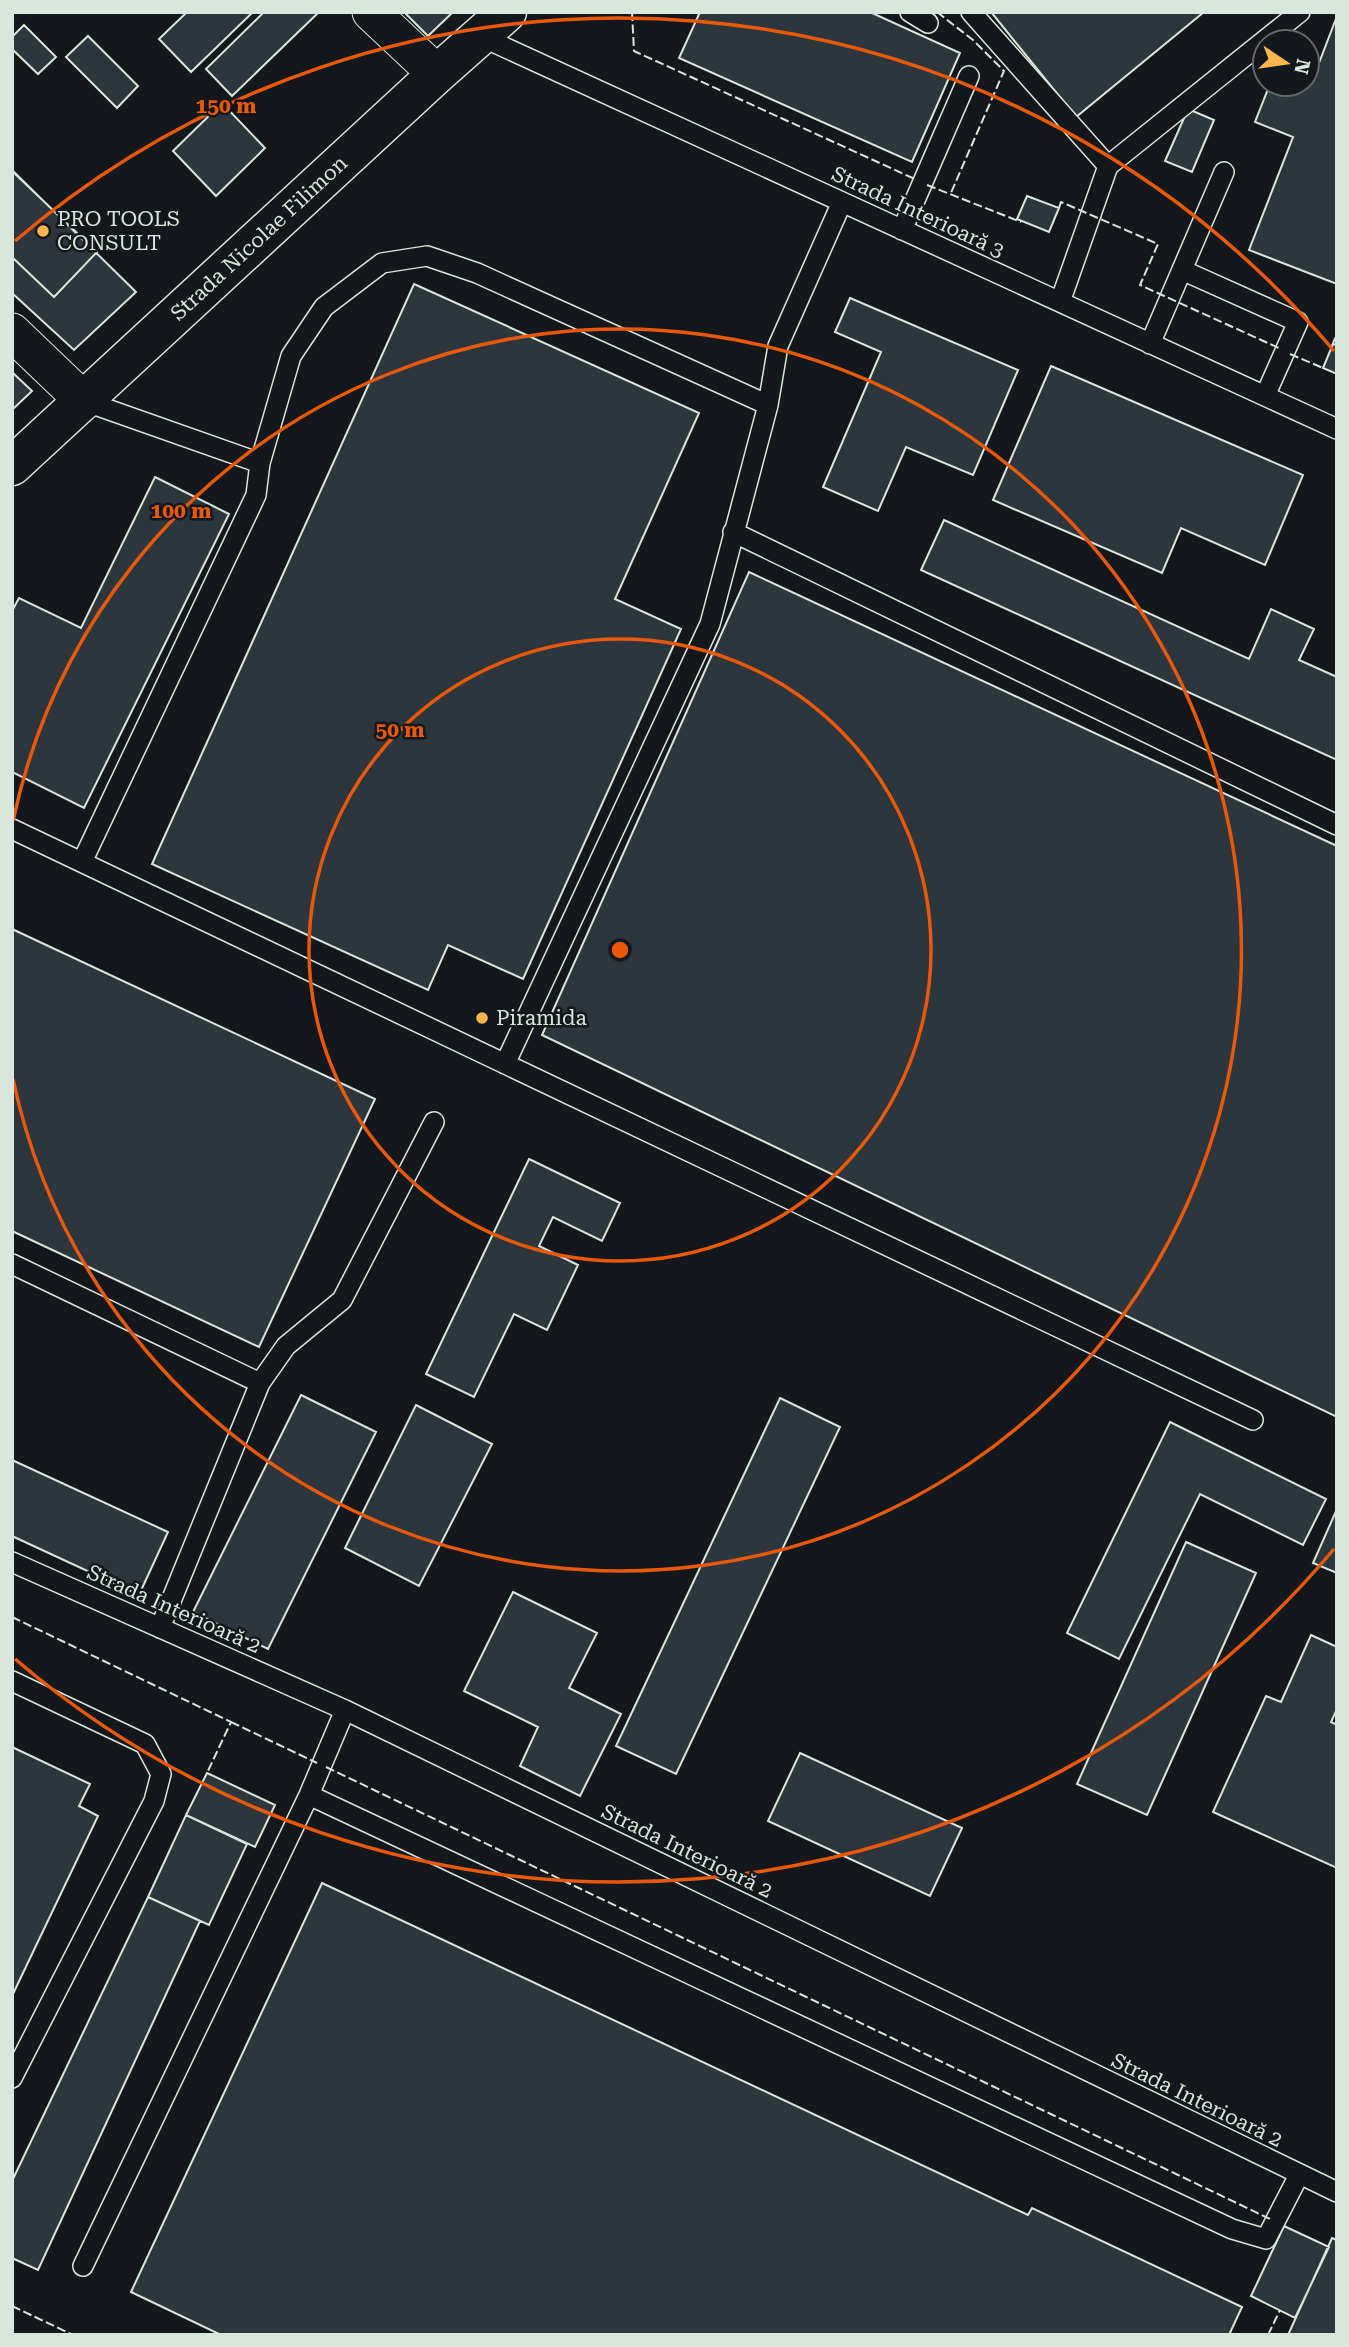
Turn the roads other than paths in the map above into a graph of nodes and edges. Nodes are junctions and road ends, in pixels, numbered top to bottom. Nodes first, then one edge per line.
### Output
1 (372, 12) edge
2 (909, 12) edge
3 (971, 12) edge
4 (1300, 12) edge
5 (928, 23) dead end
6 (494, 24) edge
7 (437, 74) junction
8 (969, 76) dead end
9 (1108, 166) junction
10 (1224, 172) dead end
11 (842, 202) junction
12 (902, 230) junction
13 (1182, 270) junction
14 (1059, 302) junction
15 (12, 332) edge
16 (1150, 344) junction
17 (1265, 396) junction
18 (84, 401) junction
19 (768, 405) junction
20 (1337, 429) edge
21 (260, 463) junction
22 (12, 466) edge
23 (733, 532) junction
24 (1337, 825) edge
25 (12, 829) edge
26 (82, 862) junction
27 (505, 1064) junction
28 (434, 1122) dead end
29 (12, 1264) edge
30 (260, 1383) junction
31 (1253, 1420) dead end
32 (12, 1562) edge
33 (160, 1628) junction
34 (12, 1681) edge
35 (345, 1710) junction
36 (309, 1795) junction
37 (12, 2078) edge
38 (1299, 2175) junction
39 (1337, 2192) edge
40 (83, 2266) dead end

1 - 7 street
2 - 5 lane
3 - 9 lane
4 - 9 lane
6 - 7 street, Strada Nicolae Filimon
6 - 11 lane, Strada Interioară 3
7 - 18 street, Strada Nicolae Filimon
8 - 12 lane
9 - 14 lane
10 - 13 lane
11 - 12 lane, Strada Interioară 3
11 - 19 lane
12 - 14 lane, Strada Interioară 3
13 - 16 lane
13 - 17 lane
14 - 16 lane, Strada Interioară 3
15 - 18 street
16 - 17 lane, Strada Interioară 3
17 - 20 lane, Strada Interioară 3
18 - 21 lane
18 - 22 street, Strada Nicolae Filimon
19 - 21 lane
19 - 23 lane
21 - 26 lane
23 - 24 lane
23 - 27 lane
25 - 26 lane
26 - 27 lane
27 - 31 lane
28 - 30 lane
29 - 30 lane
30 - 33 lane
32 - 33 lane, Strada Interioară 2
33 - 35 lane, Strada Interioară 2
34 - 37 lane
35 - 36 lane
35 - 38 lane, Strada Interioară 2
36 - 38 lane
36 - 40 lane
38 - 39 lane, Strada Interioară 2

